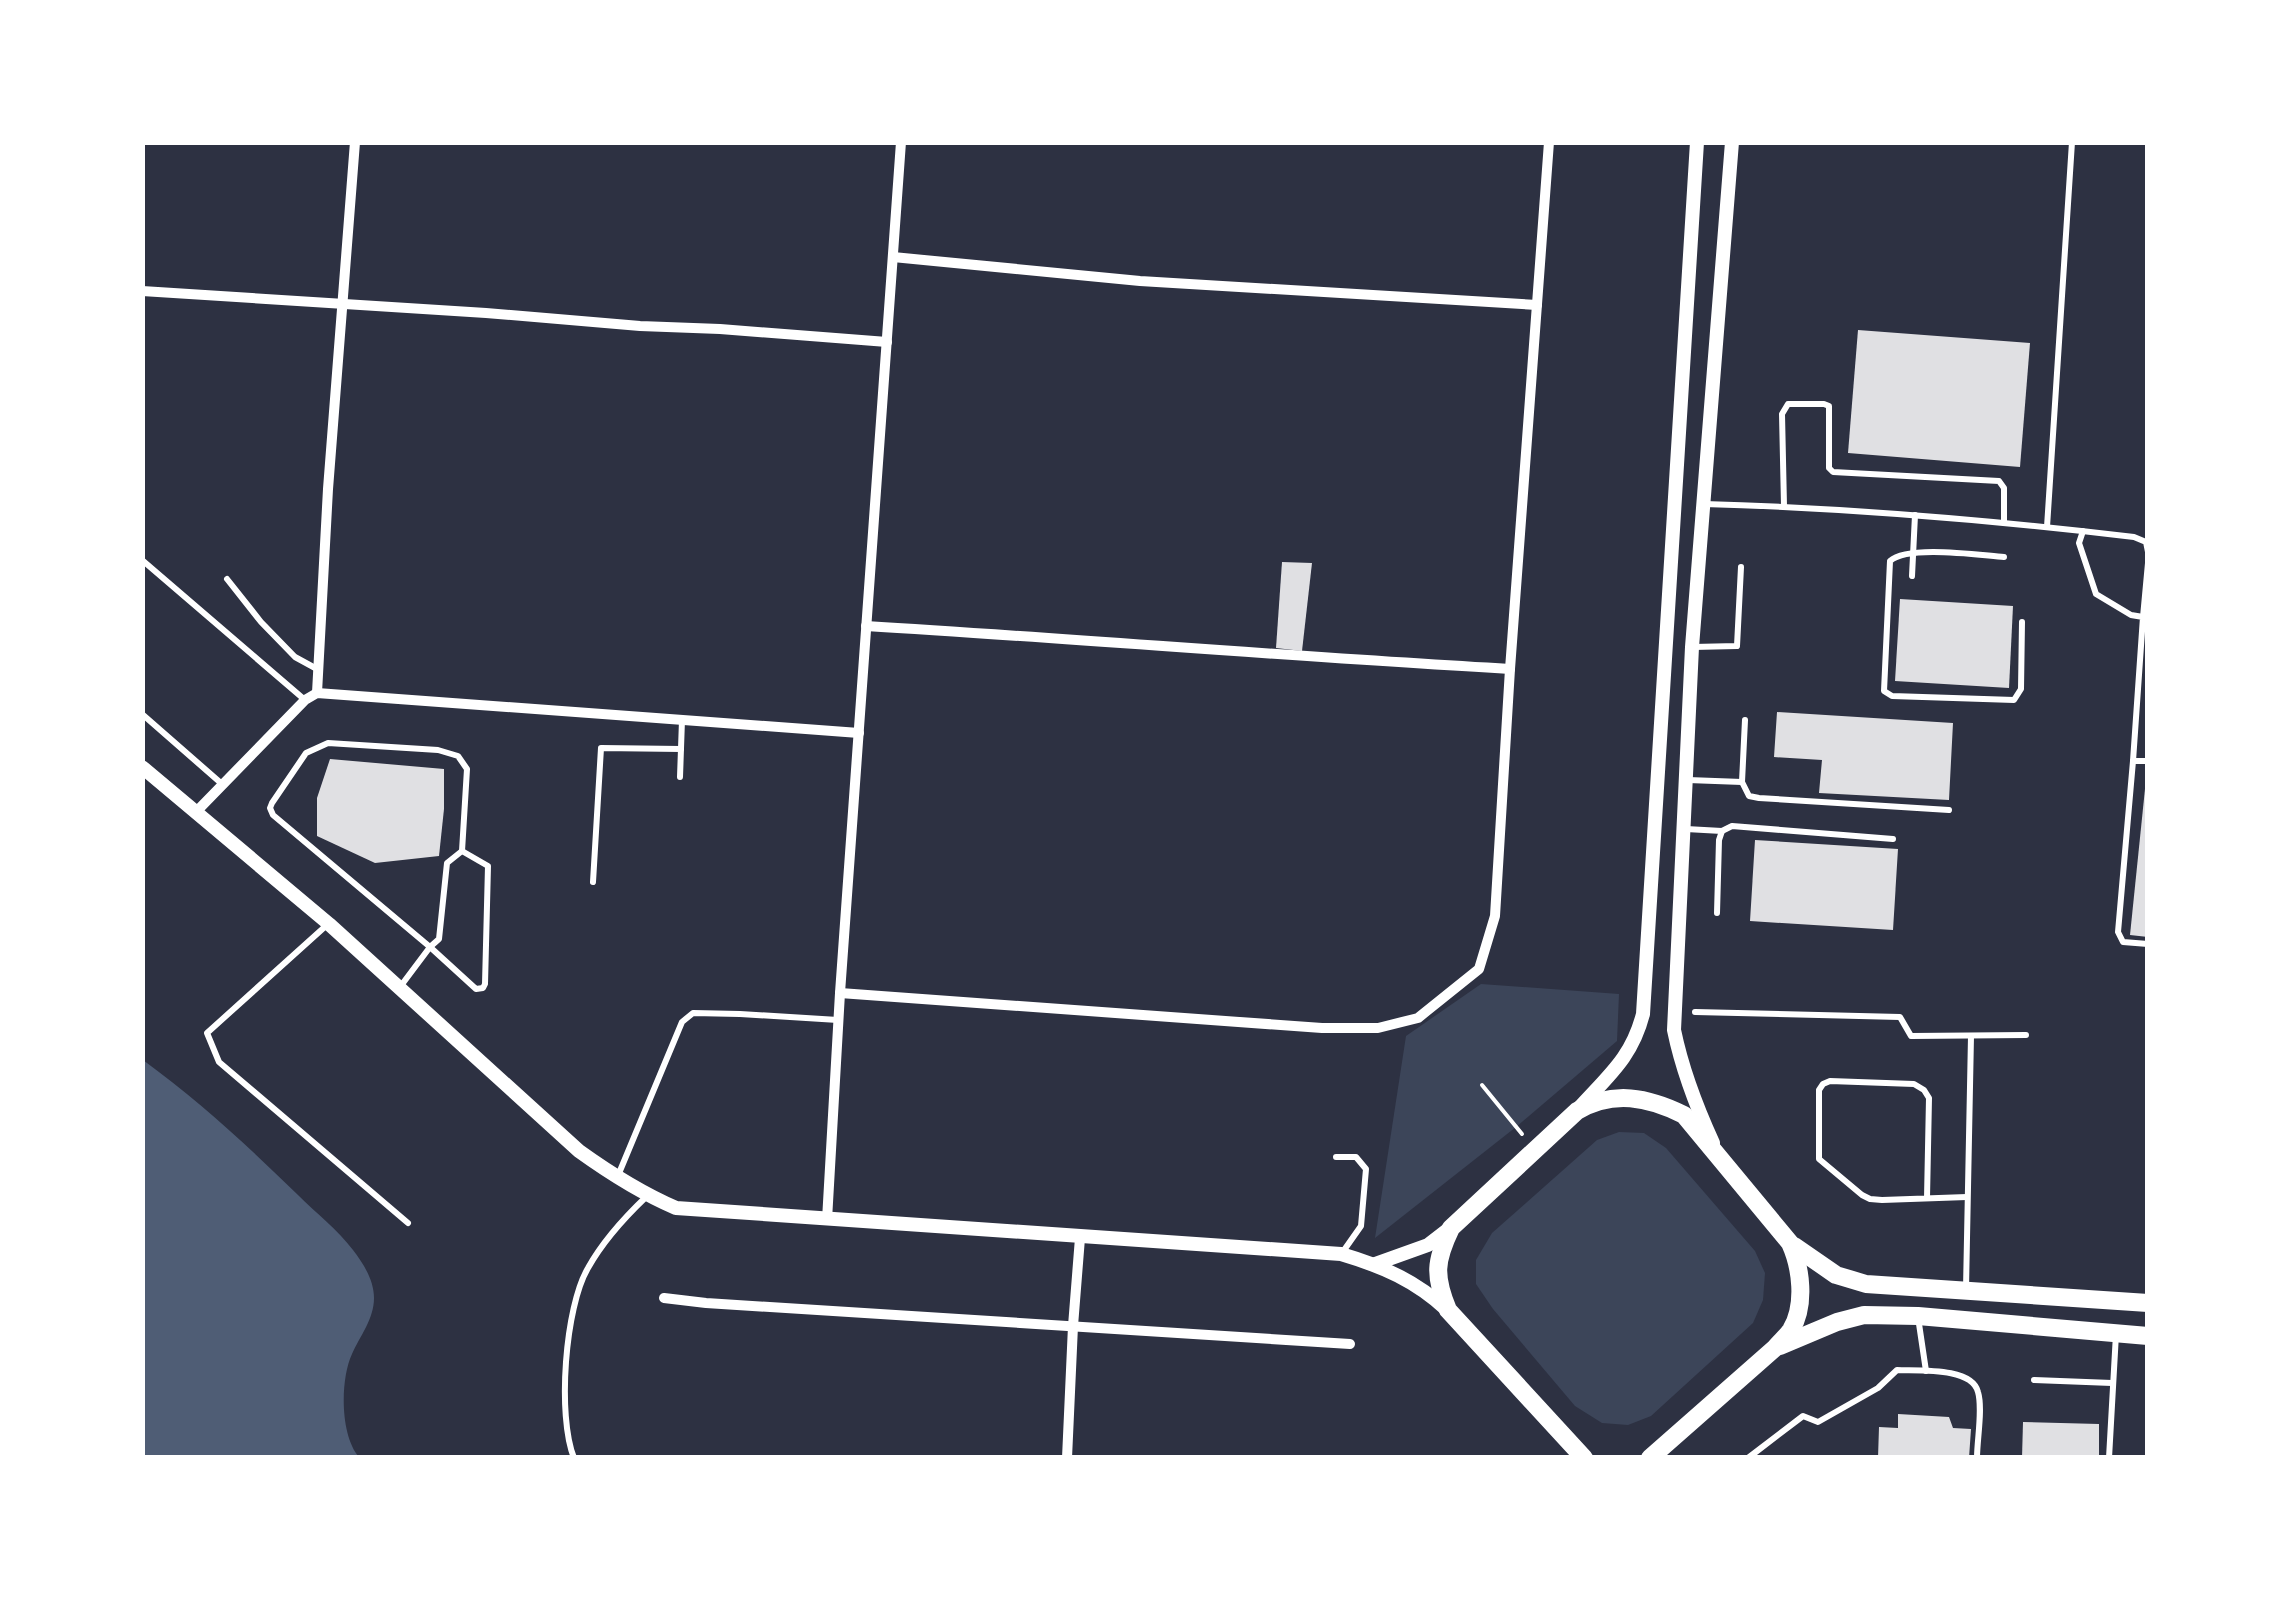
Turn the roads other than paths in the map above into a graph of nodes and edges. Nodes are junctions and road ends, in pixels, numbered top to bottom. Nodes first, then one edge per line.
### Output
1 (355, 142) edge
2 (901, 142) edge
3 (1549, 142) edge
4 (1697, 142) edge
5 (1732, 142) edge
6 (2072, 142) edge
7 (893, 258) junction
8 (142, 291) edge
9 (342, 304) junction
10 (1537, 305) junction
11 (886, 342) junction
12 (1703, 504) junction
13 (1784, 506) junction
14 (1915, 516) junction
15 (2004, 522) junction
16 (2048, 527) junction
17 (2083, 531) junction
18 (1912, 552) junction
19 (2148, 552) edge
20 (2004, 557) dead end
21 (142, 560) edge
22 (2148, 563) edge
23 (1741, 567) dead end
24 (1912, 576) dead end
25 (227, 579) dead end
26 (2143, 617) junction
27 (2022, 622) dead end
28 (866, 626) junction
29 (1692, 647) junction
30 (1510, 669) junction
31 (318, 670) junction
32 (317, 693) junction
33 (305, 700) junction
34 (142, 714) edge
35 (682, 720) junction
36 (1745, 720) dead end
37 (858, 733) junction
38 (681, 749) junction
39 (2133, 761) junction
40 (2148, 761) edge
41 (142, 767) edge
42 (680, 777) dead end
43 (1687, 780) junction
44 (1742, 782) junction
45 (223, 785) junction
46 (1949, 810) dead end
47 (195, 813) junction
48 (1684, 829) junction
49 (1722, 831) junction
50 (1892, 839) dead end
51 (462, 851) junction
52 (593, 882) dead end
53 (1717, 913) dead end
54 (329, 924) junction
55 (2148, 944) edge
56 (430, 947) junction
57 (400, 988) junction
58 (840, 994) junction
59 (1695, 1012) dead end
60 (838, 1020) junction
61 (2026, 1035) dead end
62 (1970, 1036) junction
63 (1576, 1111) junction
64 (1719, 1157) junction
65 (1336, 1158) dead end
66 (616, 1178) junction
67 (647, 1196) junction
68 (1968, 1197) junction
69 (1927, 1198) junction
70 (827, 1220) junction
71 (408, 1223) dead end
72 (1451, 1228) junction
73 (1080, 1238) junction
74 (1790, 1243) junction
75 (1341, 1254) junction
76 (1375, 1264) junction
77 (1966, 1292) junction
78 (664, 1298) dead end
79 (2148, 1303) edge
80 (1448, 1310) junction
81 (1918, 1316) junction
82 (1072, 1326) junction
83 (2116, 1333) junction
84 (2148, 1336) edge
85 (1350, 1344) dead end
86 (1775, 1348) junction
87 (1926, 1372) junction
88 (2034, 1380) dead end
89 (2112, 1383) junction
90 (1662, 1450) edge
91 (1576, 1452) edge
92 (574, 1458) edge
93 (1067, 1458) edge
94 (1650, 1458) edge
95 (1748, 1458) edge
96 (1976, 1458) edge
97 (2109, 1458) edge

1 - 9 street
2 - 7 street
3 - 10 street
4 - 63 street
5 - 12 street
6 - 16 lane
7 - 10 street
7 - 11 street
8 - 9 street
9 - 11 street
9 - 31 street
10 - 30 street
11 - 28 street
12 - 13 lane
12 - 29 street
13 - 14 lane
13 - 15 lane
14 - 15 lane
14 - 18 lane
15 - 16 lane
16 - 17 lane
17 - 19 lane
17 - 26 lane
18 - 20 lane
18 - 24 lane
18 - 27 lane
21 - 33 lane
22 - 26 lane
23 - 29 lane
25 - 31 lane
26 - 39 lane
28 - 30 street
28 - 37 street
29 - 43 street
30 - 58 street
31 - 32 street
32 - 33 street
32 - 35 street
33 - 45 street
34 - 45 lane
35 - 37 street
35 - 38 lane
36 - 44 lane
37 - 58 street
38 - 42 lane
38 - 52 lane
39 - 40 lane
39 - 55 lane
41 - 47 street
43 - 44 lane
43 - 48 street
44 - 46 lane
45 - 47 street
47 - 54 street
48 - 49 lane
48 - 64 street
49 - 50 lane
49 - 53 lane
51 - 56 lane
51 - 56 lane
51 - 56 lane
54 - 57 street
54 - 71 lane
56 - 57 lane
57 - 66 street
58 - 60 street
59 - 62 lane
60 - 66 lane
60 - 70 street
61 - 62 lane
62 - 68 lane
63 - 64 main road
63 - 72 main road
64 - 74 main road
65 - 75 lane
66 - 67 street
67 - 70 street
67 - 92 lane
68 - 69 lane
68 - 77 lane
69 - 69 lane
70 - 73 street
72 - 76 street
72 - 80 main road
73 - 75 street
73 - 82 street
74 - 77 main road
74 - 86 main road
75 - 76 street
76 - 80 street
77 - 79 main road
78 - 82 street
80 - 91 main road
81 - 83 main road
81 - 86 main road
81 - 87 lane
82 - 85 street
82 - 93 street
83 - 84 main road
83 - 89 lane
86 - 90 main road
87 - 95 lane
87 - 96 lane
88 - 89 lane
89 - 97 lane
90 - 94 main road

